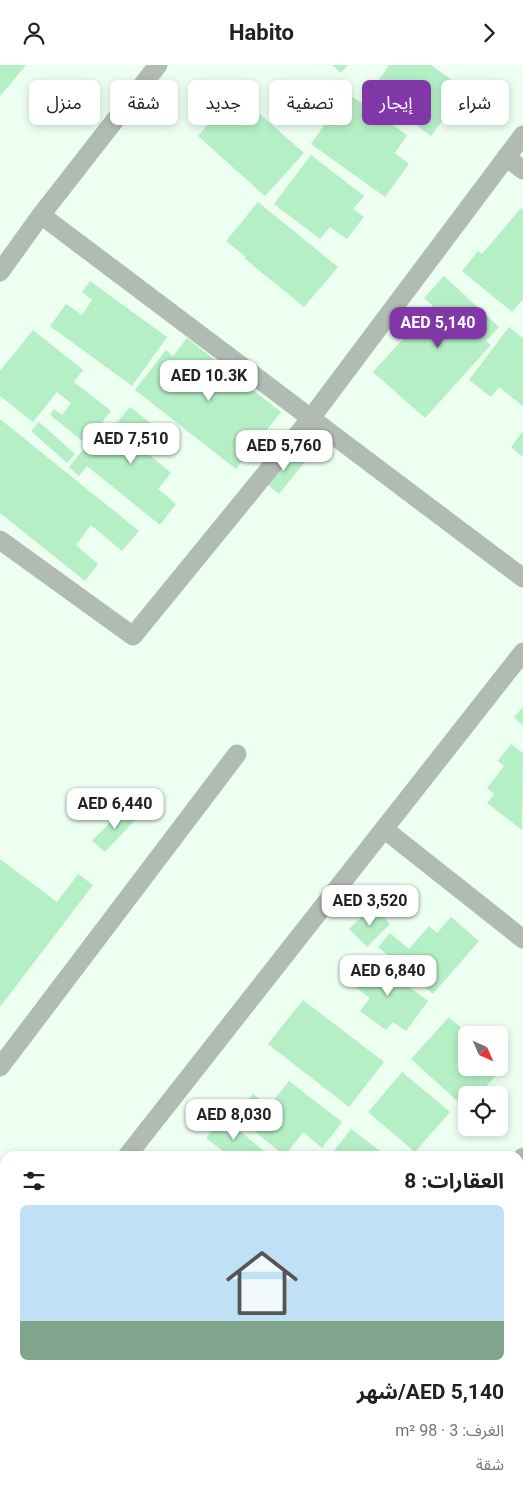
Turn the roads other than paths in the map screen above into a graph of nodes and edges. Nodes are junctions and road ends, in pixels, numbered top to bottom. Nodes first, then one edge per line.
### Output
1 (158, 65) edge
2 (523, 135) edge
3 (506, 157) junction
4 (523, 170) edge
5 (41, 215) junction
6 (0, 272) edge
7 (311, 418) junction
8 (0, 540) edge
9 (523, 578) edge
10 (523, 652) edge
11 (236, 754) dead end
12 (384, 829) junction
13 (523, 939) edge
14 (0, 1067) edge
15 (132, 1151) edge

1 - 5 street
2 - 3 street
3 - 4 street
3 - 7 street
5 - 6 street
5 - 7 street
7 - 8 street
7 - 9 street
10 - 12 street
11 - 14 street
12 - 13 street
12 - 15 street

